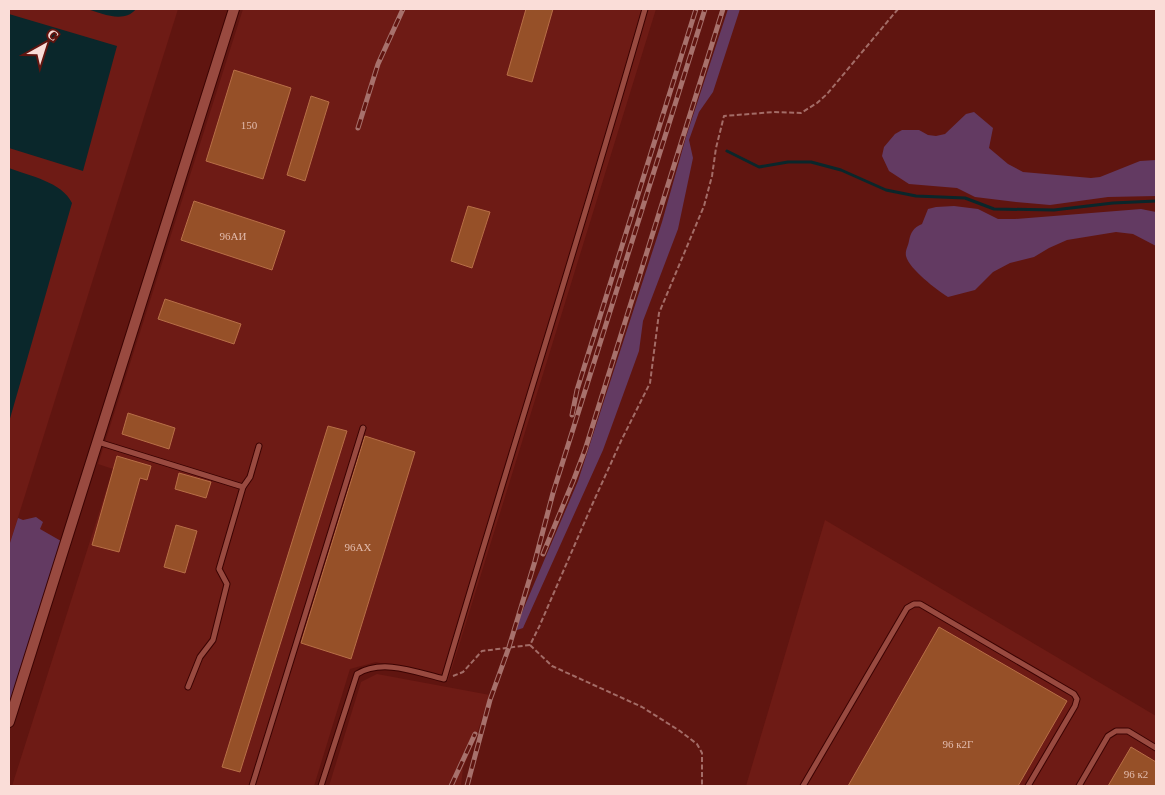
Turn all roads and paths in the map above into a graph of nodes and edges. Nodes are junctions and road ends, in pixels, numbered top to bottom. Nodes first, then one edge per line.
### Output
1 (234, 9) edge
2 (645, 9) edge
3 (898, 9) edge
4 (364, 428) dead end
5 (97, 442) junction
6 (259, 446) dead end
7 (243, 487) junction
8 (530, 645) junction
9 (444, 679) junction
10 (188, 687) dead end
11 (9, 722) edge
12 (1156, 748) edge
13 (252, 786) edge
14 (322, 786) edge
15 (702, 786) edge
16 (804, 786) edge
17 (1028, 786) edge
18 (1079, 786) edge

1 - 5 street
2 - 9 lane
3 - 8 path
4 - 13 lane
5 - 7 lane
5 - 11 street
6 - 7 lane
7 - 10 lane
8 - 9 path
8 - 15 path
9 - 14 lane
12 - 18 lane
16 - 17 lane

